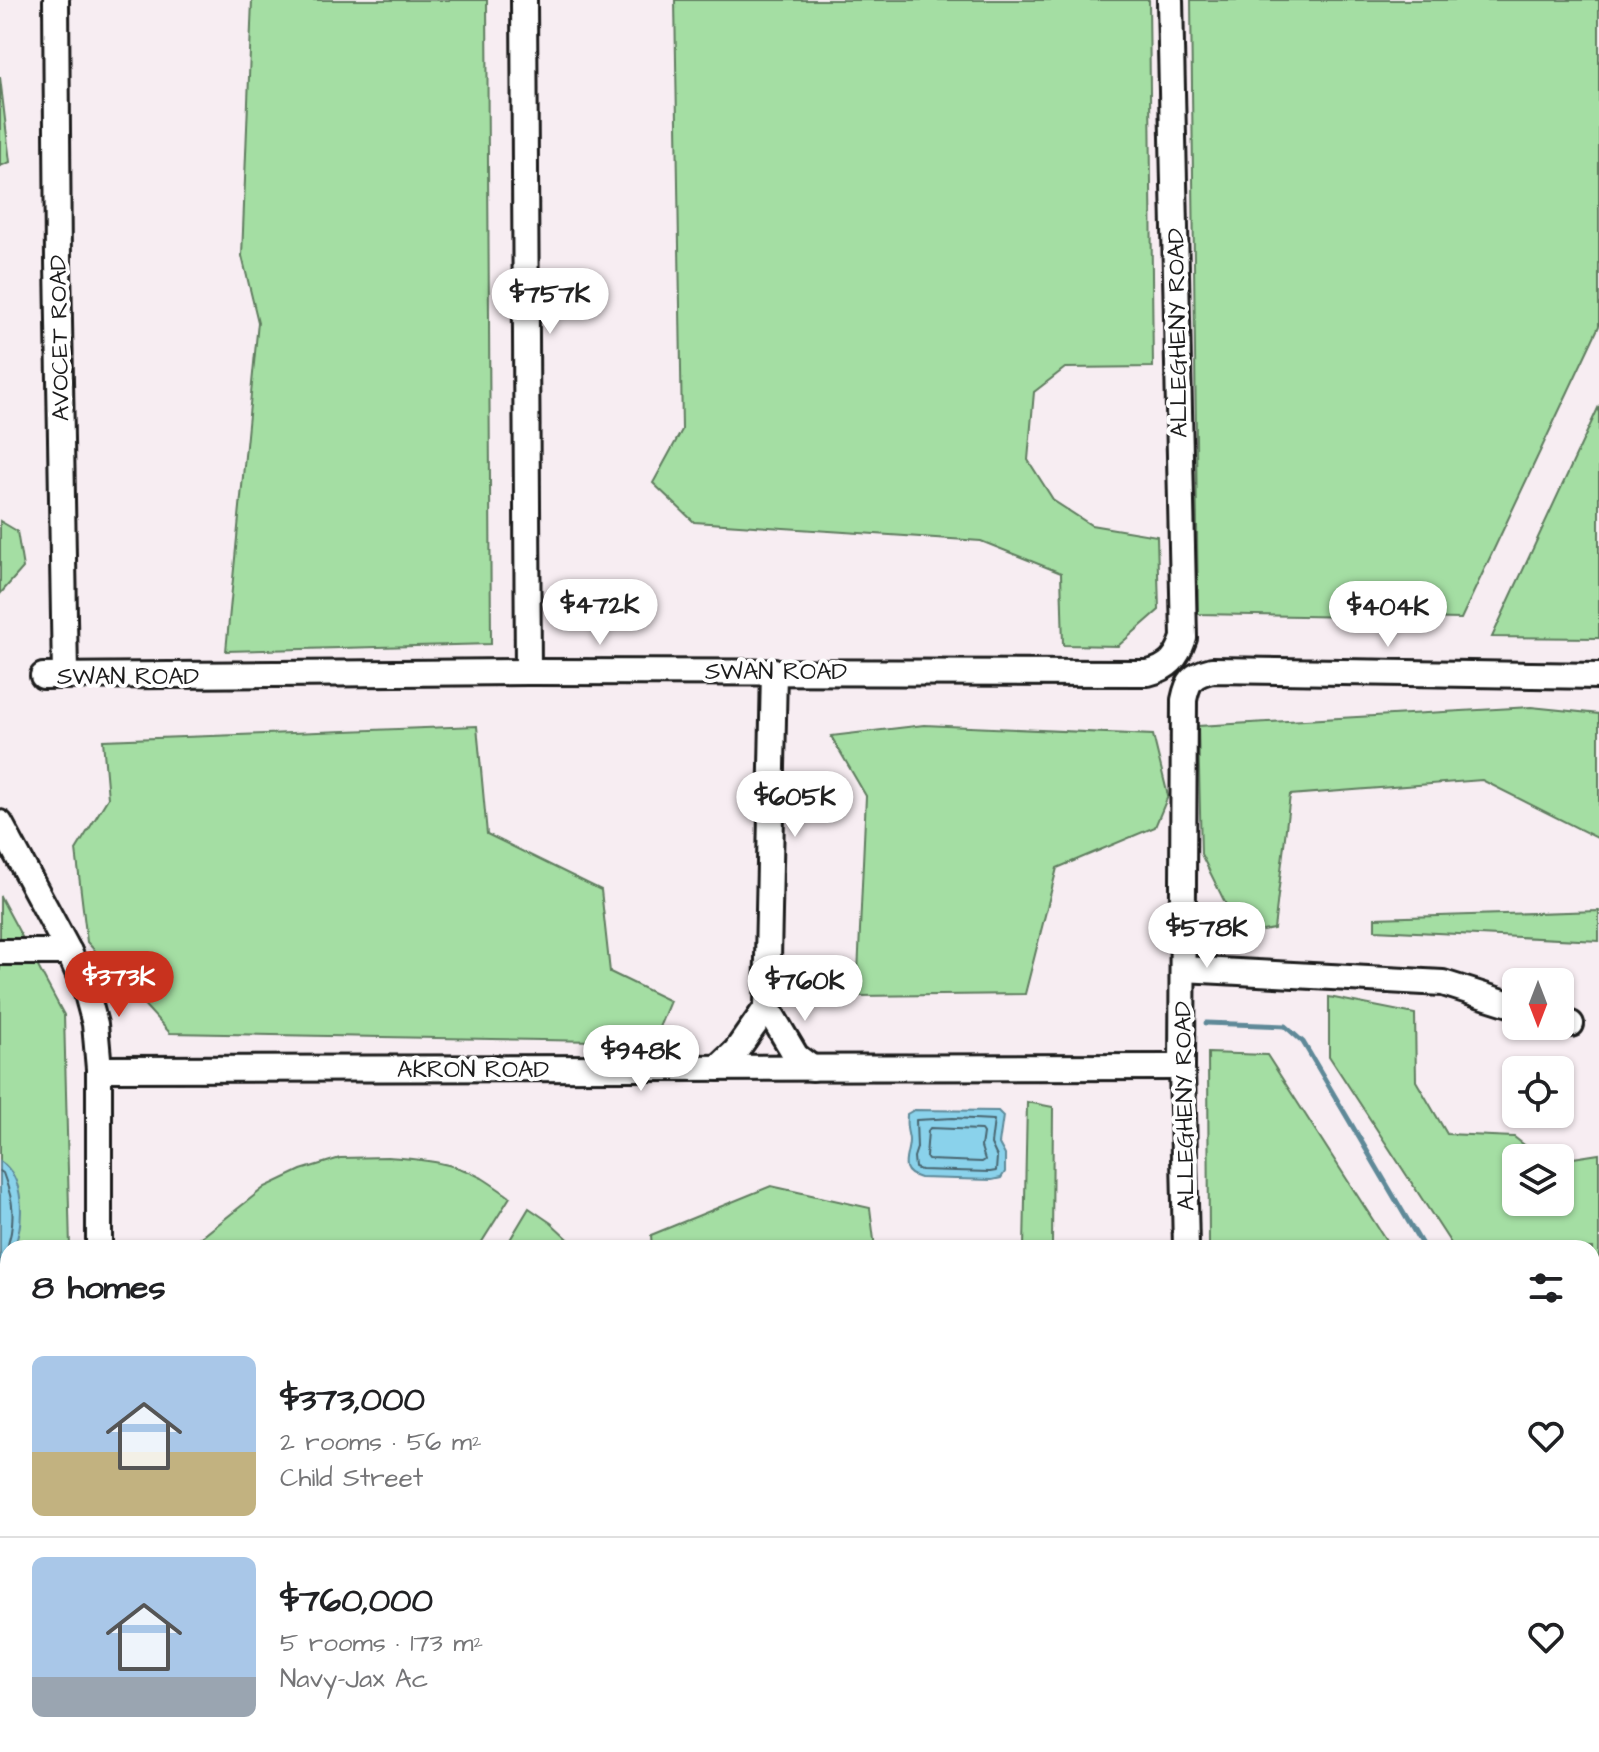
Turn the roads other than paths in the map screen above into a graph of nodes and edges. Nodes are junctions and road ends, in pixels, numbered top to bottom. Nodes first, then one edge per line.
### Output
1 (56, 0) edge
2 (524, 0) edge
3 (1170, 0) edge
4 (1170, 663) joint
5 (774, 671) junction
6 (528, 672) junction
7 (54, 676) joint
8 (1599, 676) edge
9 (0, 823) edge
10 (0, 952) edge
11 (69, 952) junction
12 (1183, 969) junction
13 (1502, 1002) edge
14 (767, 1007) junction
15 (1182, 1067) junction
16 (718, 1068) junction
17 (812, 1068) junction
18 (99, 1069) junction
19 (99, 1240) edge
20 (1186, 1240) edge

1 - 7 street, AVOCET ROAD
2 - 6 street
3 - 4 street, ALLEGHENY ROAD
4 - 5 street, SWAN ROAD
5 - 6 street, SWAN ROAD
5 - 14 street
6 - 7 street, SWAN ROAD
8 - 12 street, ALLEGHENY ROAD
9 - 11 street
10 - 11 street
11 - 18 street
12 - 13 street
12 - 15 street, ALLEGHENY ROAD
14 - 16 street
14 - 17 street
15 - 17 street, AKRON ROAD
15 - 20 street, ALLEGHENY ROAD
16 - 17 street, AKRON ROAD
16 - 18 street, AKRON ROAD
18 - 19 street

